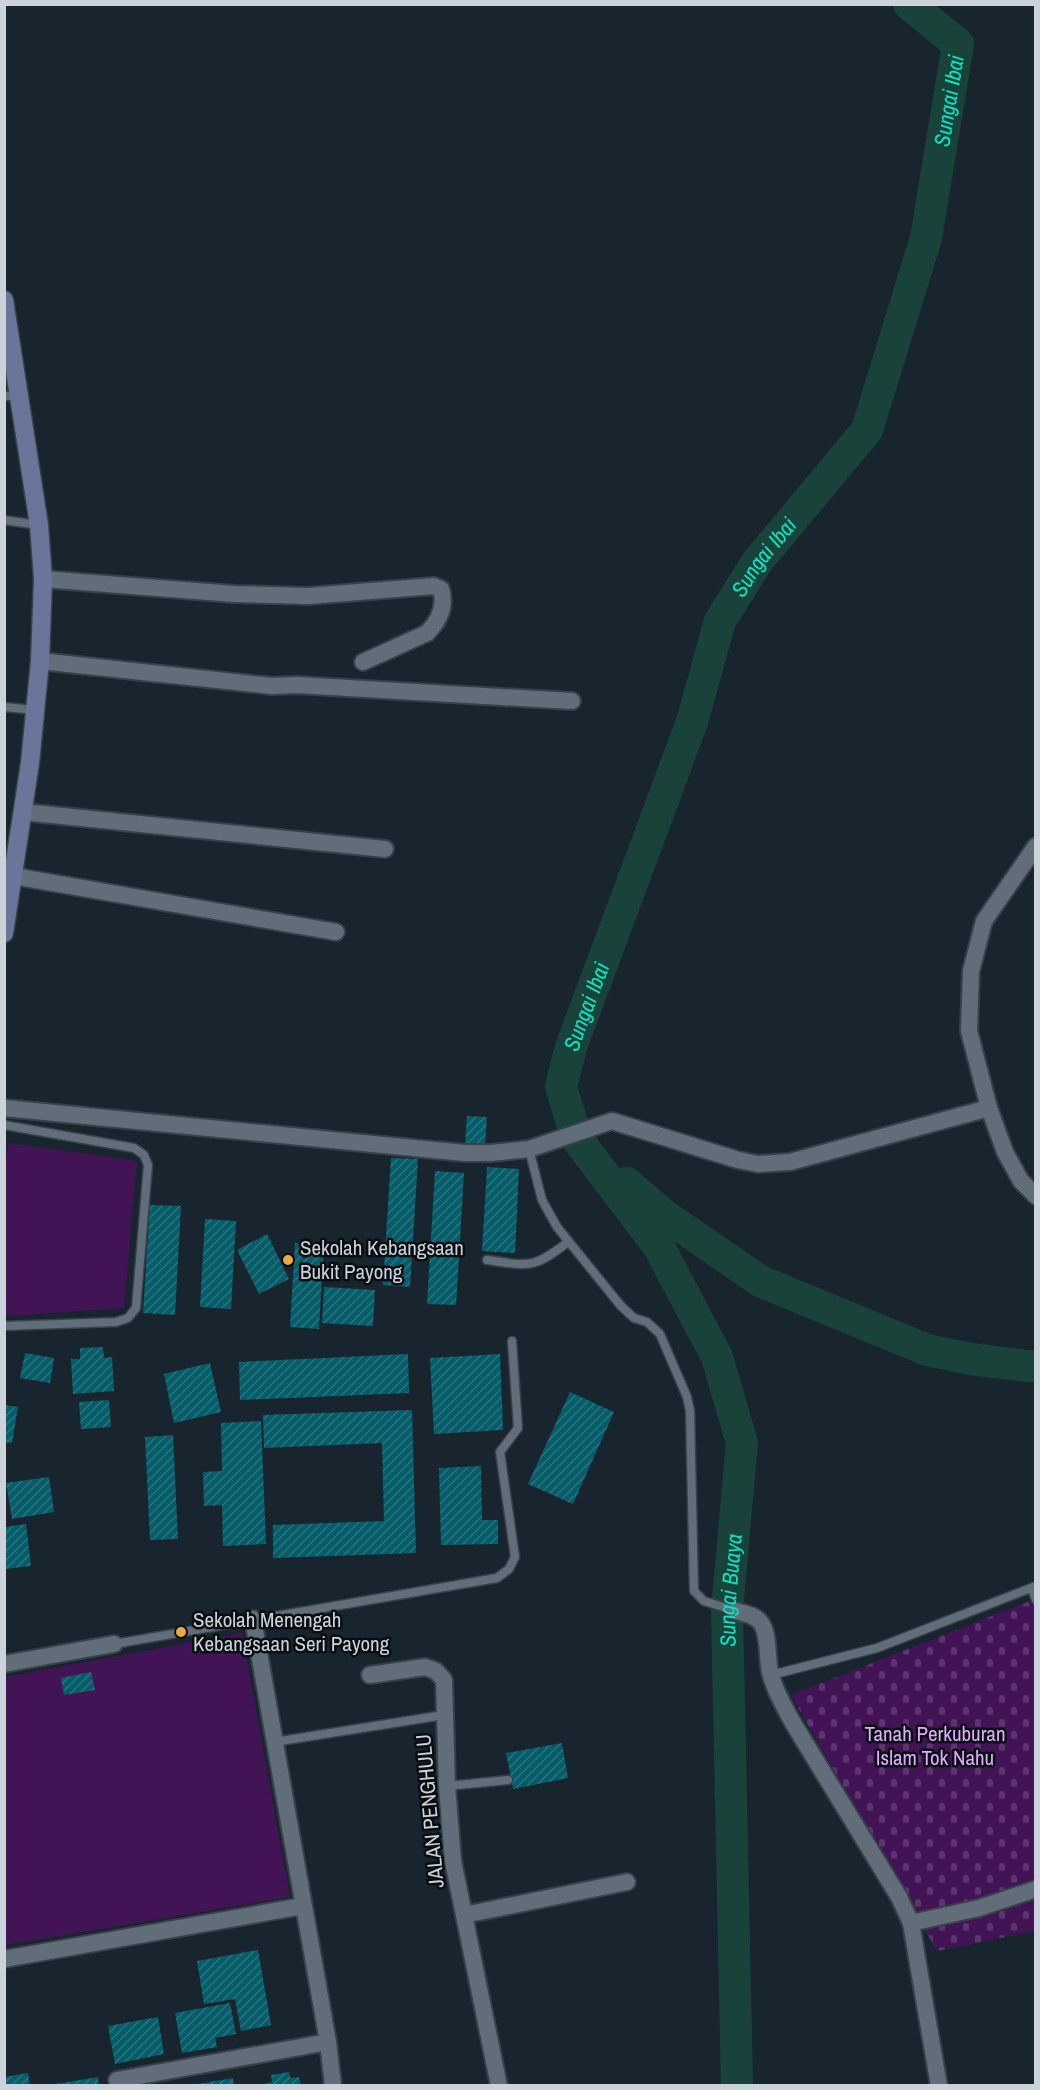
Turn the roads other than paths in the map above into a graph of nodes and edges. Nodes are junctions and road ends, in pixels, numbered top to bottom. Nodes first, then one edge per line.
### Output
1 (4, 300) edge
2 (11, 396) edge
3 (4, 520) edge
4 (39, 525) junction
5 (43, 579) junction
6 (40, 661) junction
7 (363, 662) dead end
8 (572, 701) dead end
9 (4, 707) edge
10 (34, 710) junction
11 (23, 812) junction
12 (1035, 846) edge
13 (385, 849) dead end
14 (13, 876) junction
15 (336, 932) dead end
16 (4, 933) edge
17 (4, 1108) edge
18 (989, 1108) junction
19 (4, 1125) edge
20 (537, 1146) junction
21 (1035, 1196) edge
22 (568, 1242) junction
23 (487, 1260) dead end
24 (4, 1326) edge
25 (512, 1341) dead end
26 (1034, 1587) edge
27 (1035, 1600) edge
28 (736, 1611) joint
29 (253, 1619) junction
30 (114, 1644) joint
31 (4, 1664) edge
32 (370, 1675) dead end
33 (771, 1675) junction
34 (444, 1715) junction
35 (274, 1742) junction
36 (508, 1780) dead end
37 (447, 1786) junction
38 (627, 1882) dead end
39 (1035, 1889) edge
40 (303, 1906) junction
41 (465, 1915) junction
42 (911, 1923) junction
43 (4, 1959) edge
44 (328, 2042) junction
45 (117, 2080) dead end
46 (333, 2085) edge
47 (499, 2085) edge
48 (939, 2085) edge

1 - 2 main road
2 - 4 main road
3 - 4 lane
4 - 5 main road
5 - 6 main road
5 - 7 street
6 - 8 street
6 - 10 main road
9 - 10 lane
10 - 11 main road
11 - 13 street
11 - 14 main road
12 - 18 street
14 - 15 street
14 - 16 main road
17 - 20 street
18 - 20 street
18 - 21 street
19 - 24 lane
20 - 22 lane
22 - 23 lane
22 - 28 lane
25 - 29 lane
26 - 27 lane
26 - 33 lane
28 - 33 street
29 - 30 lane
29 - 35 street
30 - 31 street
32 - 34 street, JALAN PENGHULU
33 - 42 street
34 - 35 lane
34 - 37 street, JALAN PENGHULU
35 - 40 street
36 - 37 lane
37 - 41 street, JALAN PENGHULU
38 - 41 street
39 - 42 street
40 - 43 street
40 - 44 street
41 - 47 street, JALAN PENGHULU
42 - 48 street
44 - 45 street
44 - 46 street

